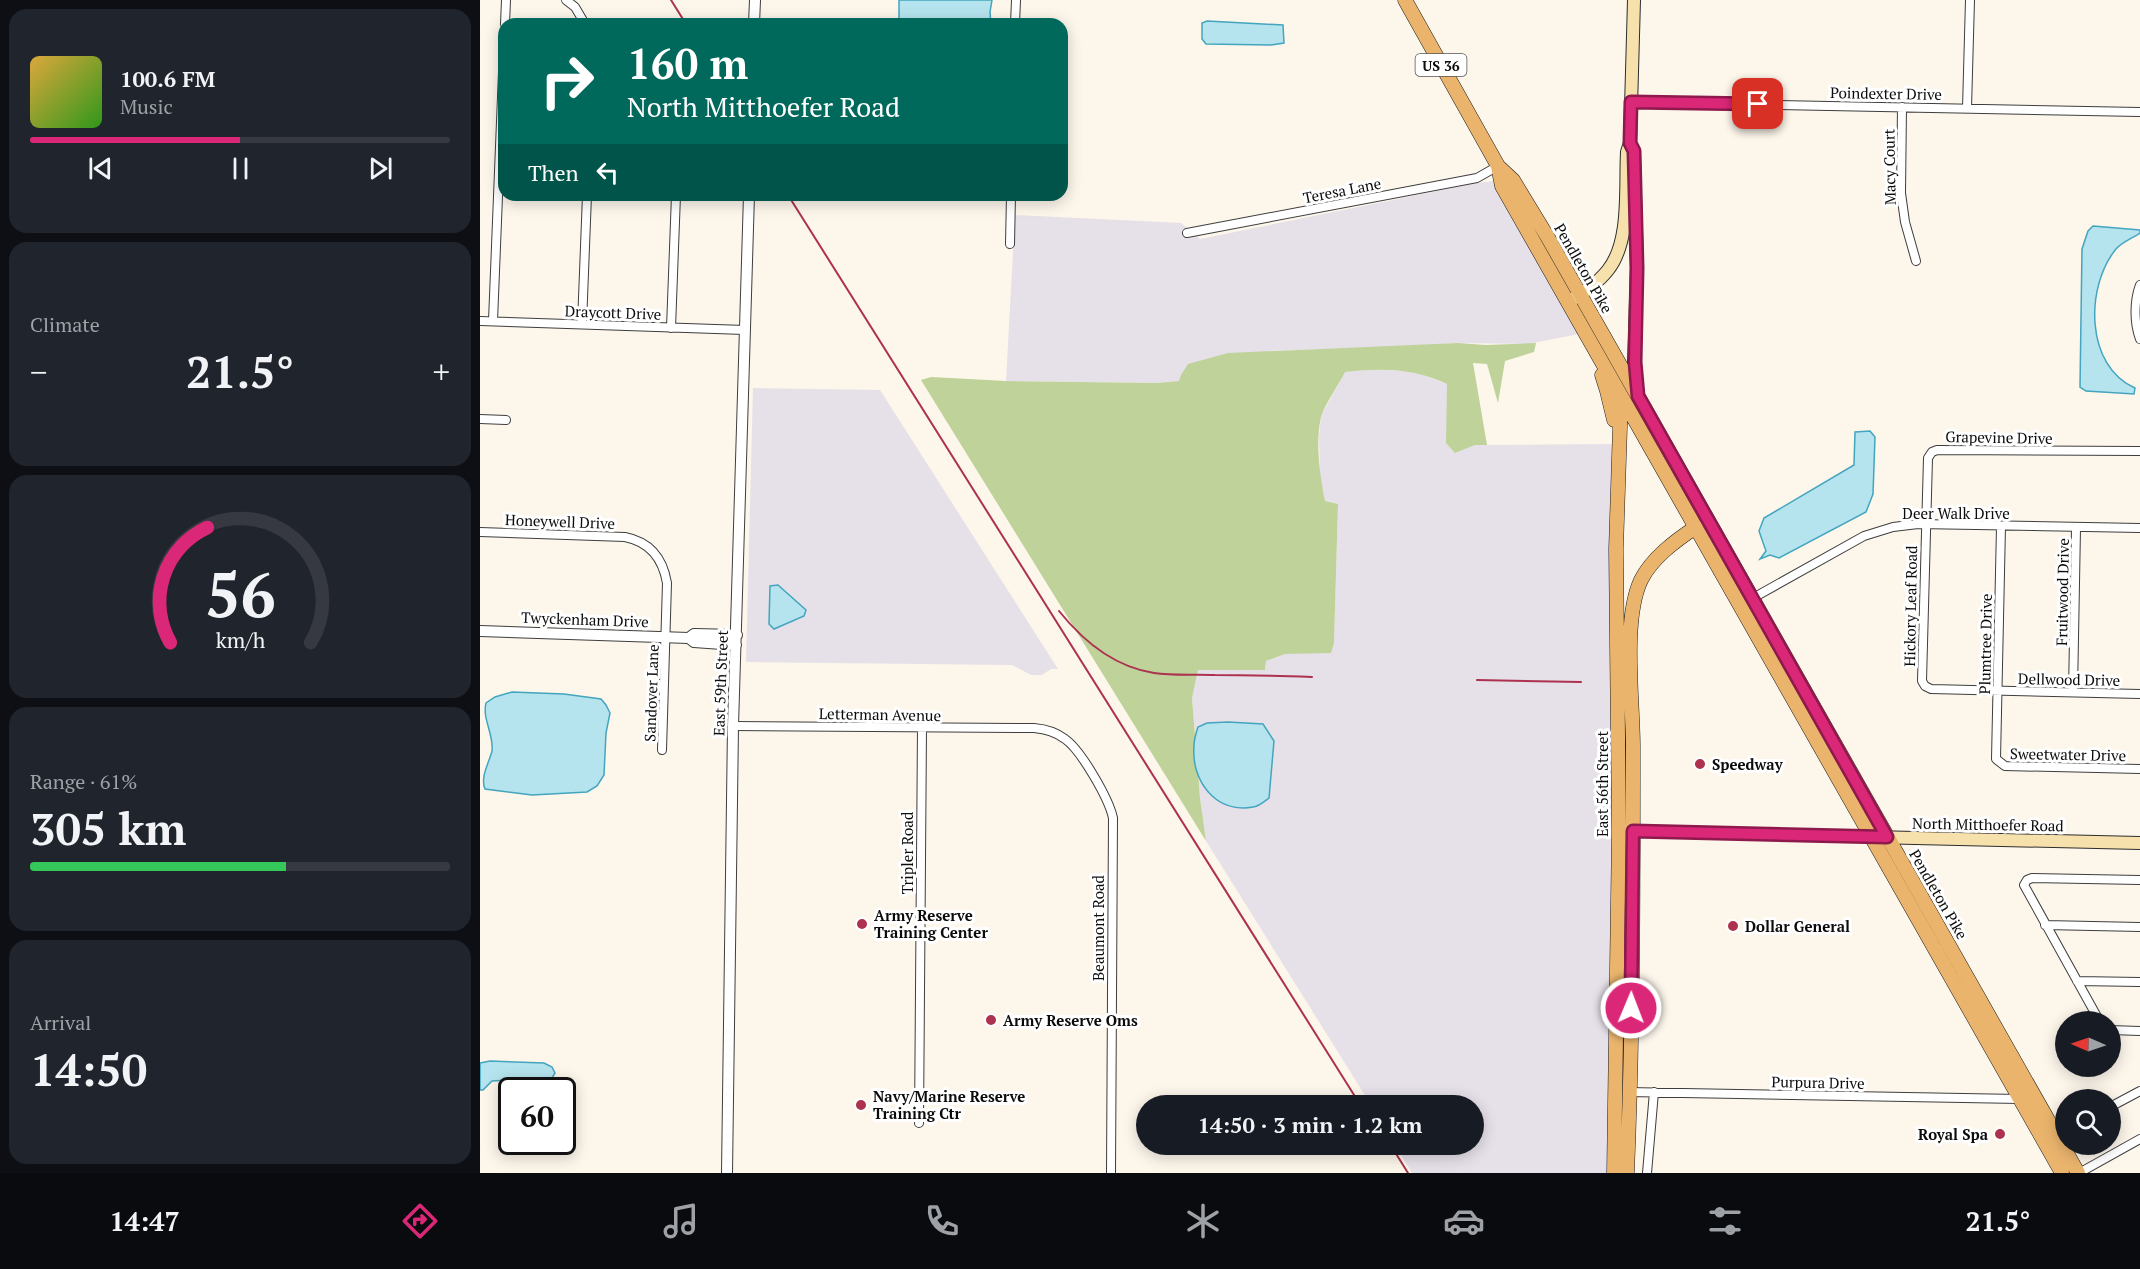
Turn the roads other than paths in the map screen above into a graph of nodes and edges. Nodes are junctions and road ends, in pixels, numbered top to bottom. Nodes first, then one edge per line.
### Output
1 (506, 0) edge
2 (566, 0) edge
3 (755, 0) edge
4 (1016, 0) edge
5 (1405, 0) edge
6 (1634, 0) edge
7 (1970, 0) edge
8 (505, 18) edge
9 (581, 18) edge
10 (754, 18) edge
11 (1015, 18) edge
12 (1631, 102) junction
13 (1902, 107) junction
14 (1967, 108) junction
15 (2140, 112) edge
16 (1630, 143) junction
17 (1498, 166) junction
18 (498, 196) edge
19 (587, 201) edge
20 (676, 201) edge
21 (749, 201) edge
22 (1011, 201) edge
23 (1187, 233) dead end
24 (1010, 243) dead end
25 (1916, 261) dead end
26 (2140, 285) edge
27 (1580, 294) junction
28 (1568, 302) junction
29 (480, 321) edge
30 (493, 321) junction
31 (582, 324) junction
32 (671, 328) junction
33 (745, 330) junction
34 (1589, 339) junction
35 (2140, 339) edge
36 (1621, 395) junction
37 (1638, 396) junction
38 (480, 419) edge
39 (506, 420) dead end
40 (1618, 448) junction
41 (2140, 451) edge
42 (1926, 525) junction
43 (2001, 526) junction
44 (1696, 527) junction
45 (2076, 528) junction
46 (2140, 528) edge
47 (480, 532) edge
48 (1753, 598) junction
49 (480, 631) edge
50 (666, 637) junction
51 (736, 640) junction
52 (1926, 687) joint
53 (1998, 691) junction
54 (2073, 692) junction
55 (2140, 694) edge
56 (734, 726) junction
57 (922, 728) junction
58 (1026, 728) joint
59 (662, 750) dead end
60 (1997, 761) joint
61 (2140, 769) edge
62 (1626, 831) junction
63 (1872, 837) junction
64 (1887, 837) junction
65 (2140, 843) edge
66 (2140, 880) edge
67 (2045, 925) junction
68 (2140, 927) edge
69 (2077, 981) junction
70 (2140, 982) edge
71 (2094, 1011) edge
72 (2121, 1030) edge
73 (2140, 1030) edge
74 (2140, 1091) edge
75 (1616, 1092) junction
76 (1630, 1092) junction
77 (1654, 1092) junction
78 (2020, 1099) junction
79 (2121, 1101) edge
80 (919, 1123) dead end
81 (2055, 1124) edge
82 (2140, 1139) edge
83 (2070, 1155) edge
84 (727, 1173) edge
85 (1111, 1173) edge
86 (1614, 1173) edge
87 (1627, 1173) edge
88 (1647, 1173) edge
89 (2062, 1173) edge
90 (2078, 1173) edge

1 - 8 street
2 - 9 street
3 - 10 street
4 - 11 street
5 - 17 main road, Pendleton Pike / US 36
6 - 12 main road
7 - 14 street
12 - 13 street, Poindexter Drive
12 - 16 main road
13 - 14 street, Poindexter Drive
13 - 25 street, Macy Court
14 - 15 street, Poindexter Drive
16 - 27 main road
16 - 37 main road
17 - 23 street, Teresa Lane
17 - 27 main road, Pendleton Pike / US 36
17 - 28 main road, Pendleton Pike / US 36
18 - 30 street
19 - 31 street
20 - 32 street
21 - 33 street, East 59th Street
22 - 24 street
26 - 35 street
27 - 28 main road
27 - 37 main road, Pendleton Pike / US 36
28 - 34 main road, Pendleton Pike / US 36
29 - 30 street, Draycott Drive
30 - 31 street, Draycott Drive
31 - 32 street, Draycott Drive
32 - 33 street, Draycott Drive
33 - 51 street, East 59th Street
34 - 36 main road, Pendleton Pike / US 36
34 - 40 main road
36 - 40 main road, East 56th Street
36 - 44 main road, Pendleton Pike / US 36
37 - 48 main road, Pendleton Pike / US 36
38 - 39 street
40 - 62 main road, East 56th Street
41 - 42 street, Grapevine Drive
42 - 43 street, Deer Walk Drive
42 - 48 street, Deer Walk Drive
42 - 52 street, Hickory Leaf Road
43 - 45 street, Deer Walk Drive
43 - 53 street, Plumtree Drive
44 - 62 main road, East 56th Street
44 - 63 main road, Pendleton Pike / US 36
45 - 46 street, Deer Walk Drive
45 - 54 street, Fruitwood Drive
47 - 50 street, Honeywell Drive
48 - 64 main road, Pendleton Pike / US 36
49 - 50 street, Twyckenham Drive
50 - 51 street, Twyckenham Drive
50 - 59 street, Sandover Lane
51 - 56 street, East 59th Street
52 - 53 street, Dellwood Drive
53 - 54 street, Dellwood Drive
53 - 60 street, Plumtree Drive
54 - 55 street, Dellwood Drive
56 - 57 street, Letterman Avenue
56 - 84 street, East 59th Street
57 - 58 street, Letterman Avenue
57 - 80 street, Tripler Road
58 - 85 street, Beaumont Road
60 - 61 street, Sweetwater Drive
62 - 63 street, North Mitthoefer Road
62 - 75 main road, East 56th Street
62 - 76 main road, East 56th Street
63 - 64 main road, North Mitthoefer Road
63 - 78 main road, Pendleton Pike / US 36
64 - 65 main road, North Mitthoefer Road
64 - 81 main road, Pendleton Pike / US 36
66 - 67 street
67 - 68 street
67 - 69 street
69 - 70 street
69 - 71 street
72 - 73 street
74 - 79 street
75 - 76 street, Purpura Drive
75 - 86 main road, East 56th Street
76 - 77 street, Purpura Drive
76 - 87 main road, East 56th Street
77 - 78 street, Purpura Drive
77 - 88 street
78 - 89 main road, Pendleton Pike
82 - 90 street
83 - 90 main road, Pendleton Pike / US 36

